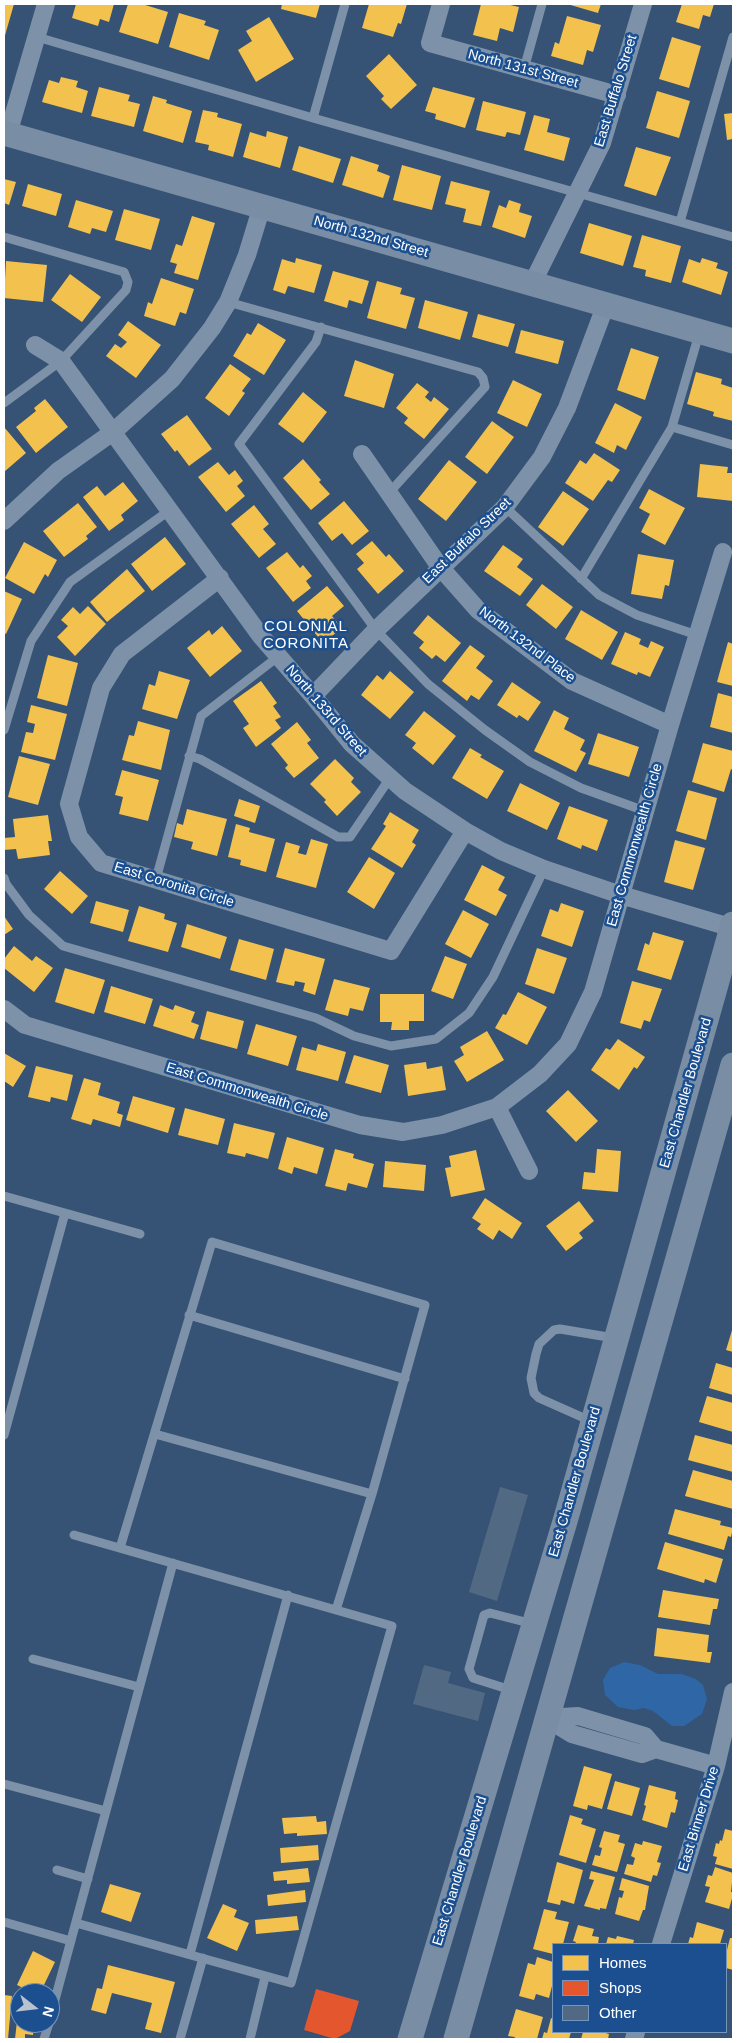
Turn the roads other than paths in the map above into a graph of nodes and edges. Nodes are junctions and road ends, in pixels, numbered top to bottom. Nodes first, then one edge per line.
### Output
1 (46, 4) edge
2 (344, 4) edge
3 (441, 4) edge
4 (542, 4) edge
5 (643, 4) edge
6 (733, 36) edge
7 (37, 37) junction
8 (524, 69) junction
9 (616, 95) junction
10 (312, 118) junction
11 (6, 133) edge
12 (578, 192) junction
13 (262, 206) junction
14 (680, 222) junction
15 (4, 237) edge
16 (733, 237) edge
17 (532, 284) junction
18 (228, 302) junction
19 (606, 304) junction
20 (321, 327) junction
21 (699, 331) junction
22 (733, 341) edge
23 (35, 345) dead end
24 (61, 361) junction
25 (4, 403) edge
26 (672, 428) junction
27 (113, 432) junction
28 (733, 446) edge
29 (362, 454) dead end
30 (389, 493) junction
31 (505, 507) junction
32 (170, 510) junction
33 (4, 521) edge
34 (723, 552) dead end
35 (440, 567) junction
36 (220, 578) junction
37 (581, 580) junction
38 (376, 630) junction
39 (697, 635) junction
40 (279, 656) junction
41 (313, 696) junction
42 (670, 725) junction
43 (4, 730) edge
44 (189, 756) junction
45 (390, 778) junction
46 (645, 810) junction
47 (464, 831) junction
48 (544, 869) junction
49 (4, 878) edge
50 (156, 879) junction
51 (621, 895) junction
52 (733, 927) edge
53 (4, 1009) edge
54 (733, 1065) edge
55 (497, 1107) junction
56 (530, 1171) dead end
57 (4, 1196) edge
58 (65, 1214) junction
59 (140, 1234) dead end
60 (189, 1315) junction
61 (616, 1338) junction
62 (405, 1379) junction
63 (593, 1422) junction
64 (155, 1434) junction
65 (4, 1435) edge
66 (372, 1494) junction
67 (74, 1535) dead end
68 (120, 1548) junction
69 (173, 1563) junction
70 (288, 1595) junction
71 (336, 1610) junction
72 (534, 1624) junction
73 (33, 1659) dead end
74 (139, 1687) junction
75 (733, 1692) edge
76 (511, 1700) junction
77 (546, 1718) junction
78 (716, 1766) junction
79 (4, 1784) edge
80 (106, 1812) junction
81 (57, 1870) dead end
82 (88, 1879) junction
83 (4, 1922) edge
84 (76, 1923) junction
85 (71, 1942) junction
86 (661, 1943) edge
87 (190, 1954) junction
88 (203, 1958) junction
89 (265, 1977) junction
90 (60, 1983) edge
91 (180, 2039) edge
92 (250, 2039) edge
93 (410, 2039) edge
94 (456, 2039) edge

1 - 7 street
2 - 10 lane
3 - 8 street, North 131st Street
4 - 8 lane
5 - 9 street, East Buffalo Street
6 - 14 lane
7 - 10 lane
7 - 11 street
8 - 9 street, North 131st Street
9 - 12 street, East Buffalo Street
10 - 12 lane
11 - 13 main road, North 132nd Street
12 - 14 lane
12 - 17 street, East Buffalo Street
13 - 17 main road, North 132nd Street
13 - 18 street
14 - 16 lane
15 - 24 lane
17 - 19 main road, North 132nd Street
18 - 20 lane
18 - 27 street
19 - 21 main road, North 132nd Street
19 - 31 street, East Buffalo Street
20 - 30 lane
20 - 38 lane
21 - 22 main road, North 132nd Street
21 - 26 lane
23 - 24 street
24 - 25 lane
24 - 27 street, North 133rd Street
26 - 28 lane
26 - 37 lane
27 - 32 street, North 133rd Street
27 - 33 street
29 - 30 street, North 132nd Place
30 - 35 street, North 132nd Place
31 - 35 street, East Buffalo Street
31 - 37 lane
32 - 36 street, North 133rd Street
32 - 43 lane
34 - 39 street, East Commonwealth Circle
35 - 38 street, East Buffalo Street
35 - 42 street, North 132nd Place
36 - 40 street, North 133rd Street
36 - 50 street, East Coronita Circle
37 - 39 lane
38 - 41 street, East Buffalo Street
38 - 46 lane
39 - 42 street, East Commonwealth Circle
40 - 41 street, North 133rd Street
40 - 44 lane
41 - 45 street, North 133rd Street
42 - 46 street, East Commonwealth Circle
44 - 45 lane
44 - 50 lane
45 - 47 street, North 133rd Street
46 - 51 street, East Commonwealth Circle
47 - 48 street, North 133rd Street
47 - 50 street, East Coronita Circle
48 - 49 lane
48 - 51 street, North 133rd Street
51 - 52 street, North 133rd Street
51 - 55 street, East Commonwealth Circle
52 - 61 main road, East Chandler Boulevard
53 - 55 street, East Commonwealth Circle
54 - 77 main road
55 - 56 street
57 - 58 lane
58 - 59 lane
58 - 65 lane
60 - 62 lane
60 - 62 lane
60 - 64 lane
61 - 63 main road, East Chandler Boulevard
61 - 63 lane
62 - 66 lane
63 - 72 main road, East Chandler Boulevard
64 - 66 lane
64 - 68 lane
66 - 71 lane
67 - 68 lane
68 - 69 lane
69 - 70 lane
69 - 74 lane
70 - 71 lane
70 - 87 lane
71 - 89 lane
72 - 76 main road, East Chandler Boulevard
72 - 76 lane
73 - 74 lane
74 - 80 lane
75 - 78 street, East Binner Drive
76 - 77 main road
76 - 93 main road, East Chandler Boulevard
77 - 78 street
77 - 94 main road
78 - 86 street, East Binner Drive
79 - 80 lane
80 - 82 lane
81 - 82 lane
82 - 84 lane
83 - 85 lane
84 - 85 lane
84 - 87 lane
85 - 90 lane
87 - 88 lane
88 - 89 lane
88 - 91 lane
89 - 92 lane

